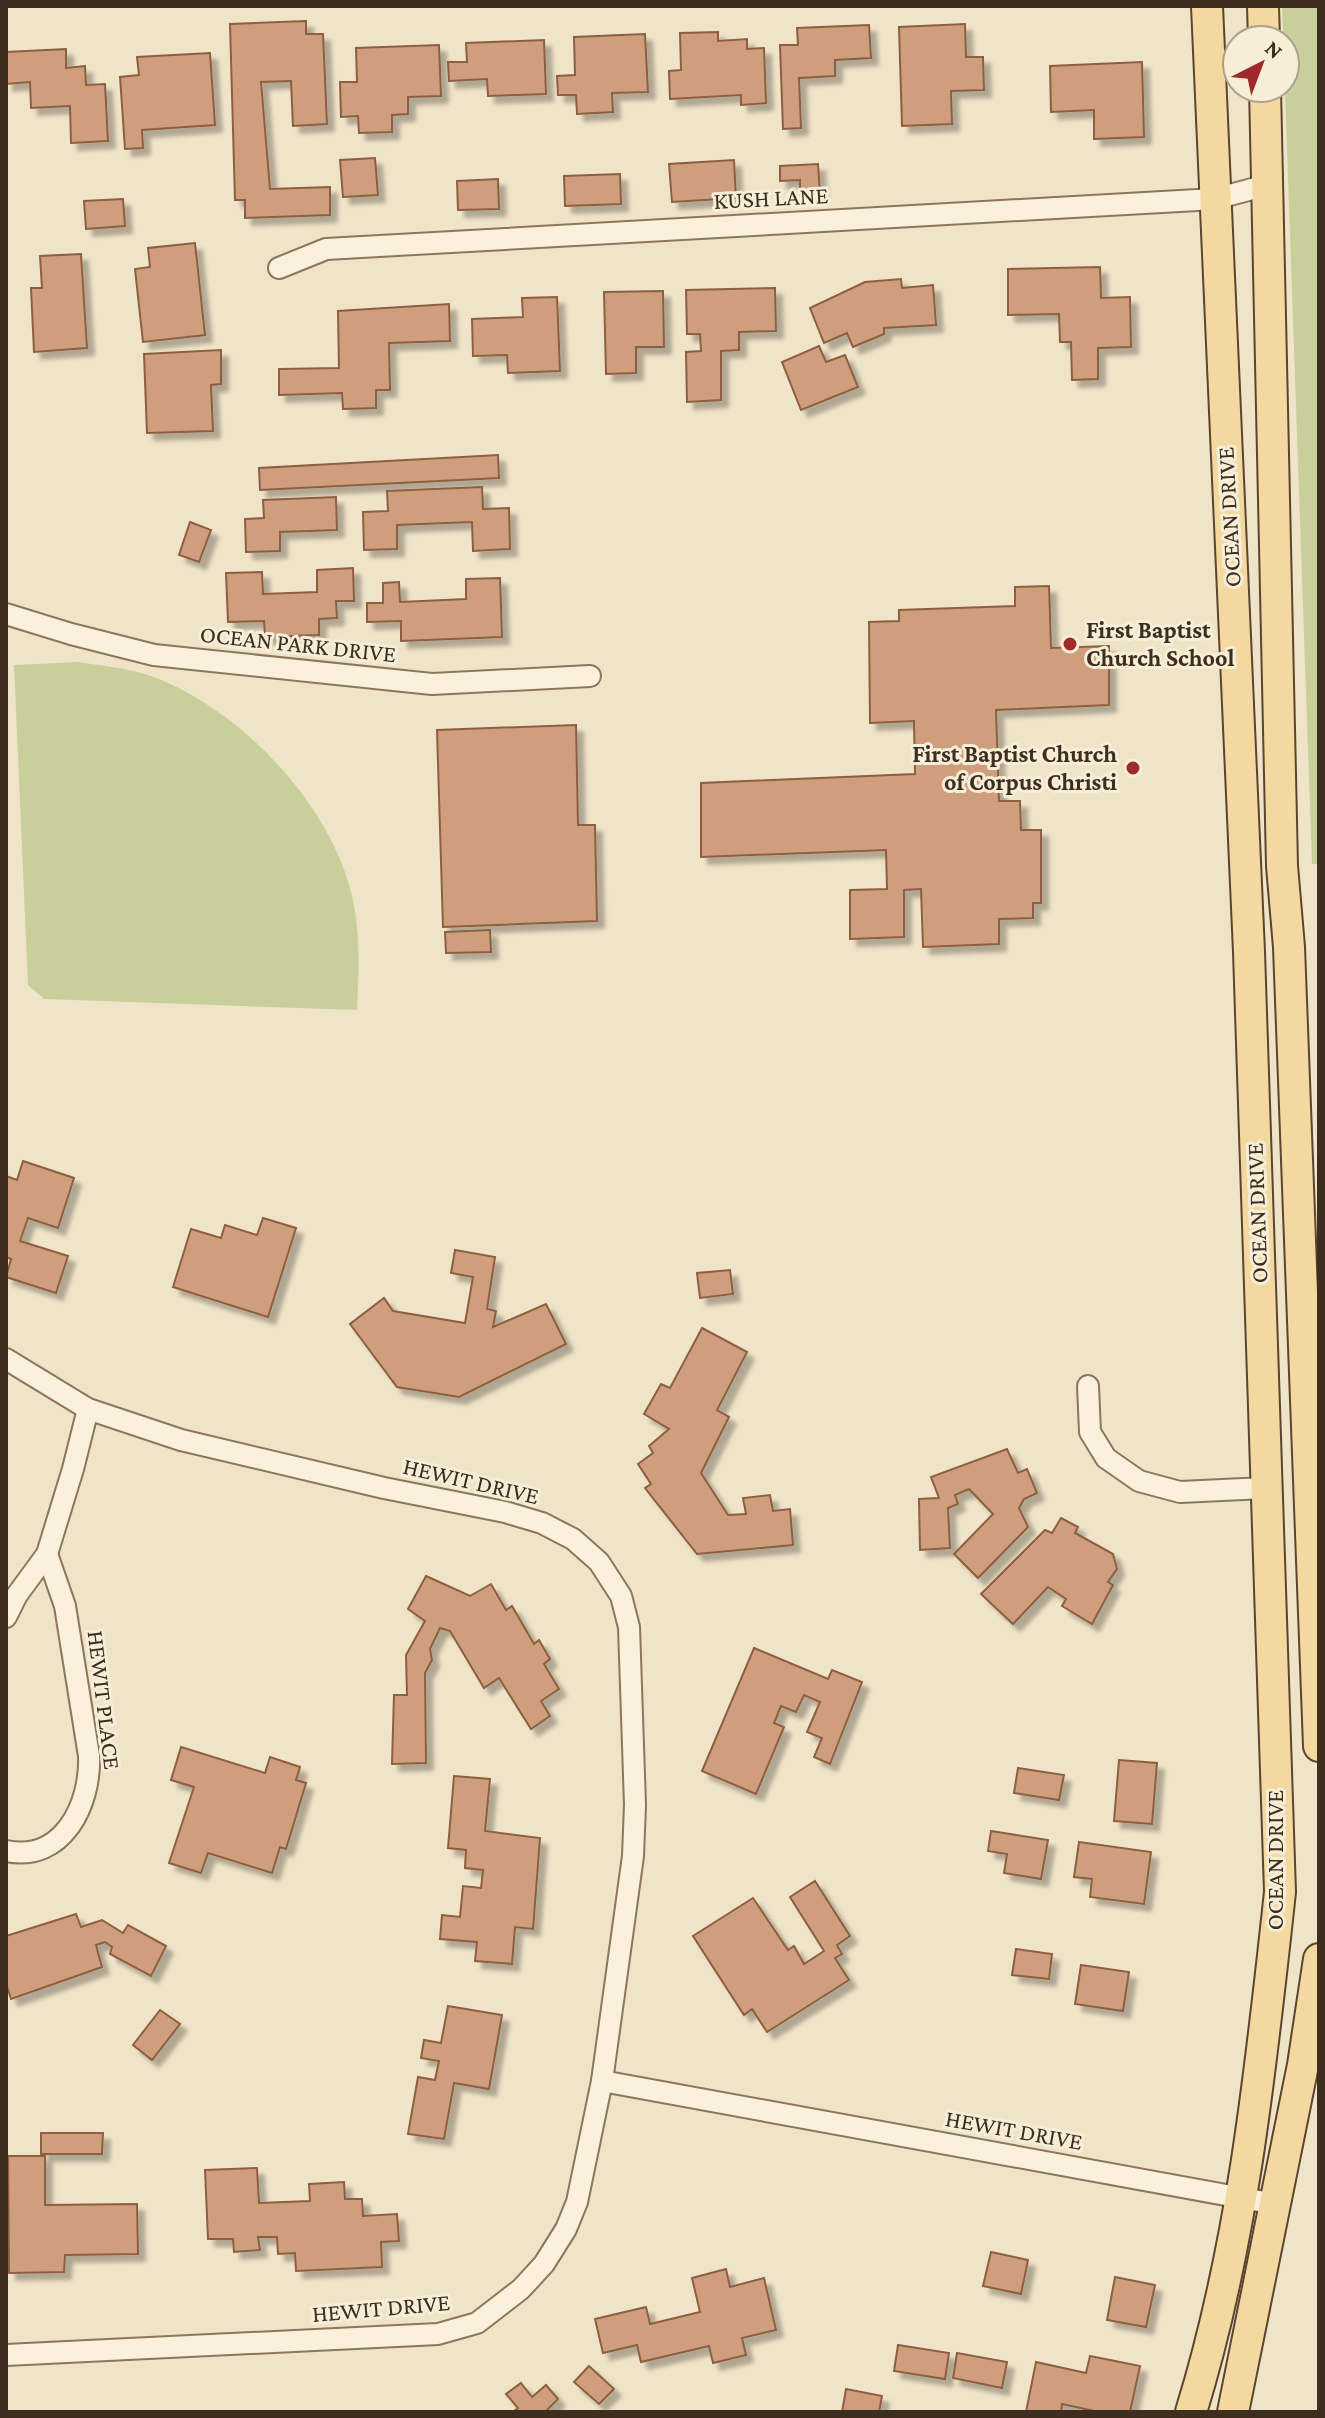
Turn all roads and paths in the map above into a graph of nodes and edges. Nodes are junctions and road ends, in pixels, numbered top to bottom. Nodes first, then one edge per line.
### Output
1 (1207, 6) edge
2 (1265, 104) edge
3 (1267, 185) junction
4 (1215, 199) junction
5 (279, 268) dead end
6 (6, 614) edge
7 (590, 676) dead end
8 (6, 1359) edge
9 (1088, 1386) dead end
10 (88, 1409) junction
11 (1265, 1488) junction
12 (47, 1554) junction
13 (6, 1617) edge
14 (1319, 1746) edge
15 (6, 1851) edge
16 (1319, 1959) edge
17 (602, 2081) junction
18 (1240, 2196) junction
19 (1275, 2204) junction
20 (6, 2355) edge
21 (1191, 2412) edge
22 (1233, 2412) edge

1 - 4 main road, OCEAN DRIVE
2 - 3 main road, OCEAN DRIVE
3 - 4 street, KUSH LANE
3 - 14 main road, OCEAN DRIVE
4 - 5 street, KUSH LANE
4 - 11 main road, OCEAN DRIVE
6 - 7 street, OCEAN PARK DRIVE
8 - 10 street, HEWIT DRIVE
9 - 11 street
10 - 12 street
10 - 17 street, HEWIT DRIVE
11 - 18 main road, OCEAN DRIVE
12 - 13 street
12 - 15 street, HEWIT PLACE
16 - 19 main road
17 - 18 street, HEWIT DRIVE
17 - 20 street, HEWIT DRIVE
18 - 19 street, HEWIT DRIVE
18 - 21 main road, OCEAN DRIVE
19 - 22 main road

